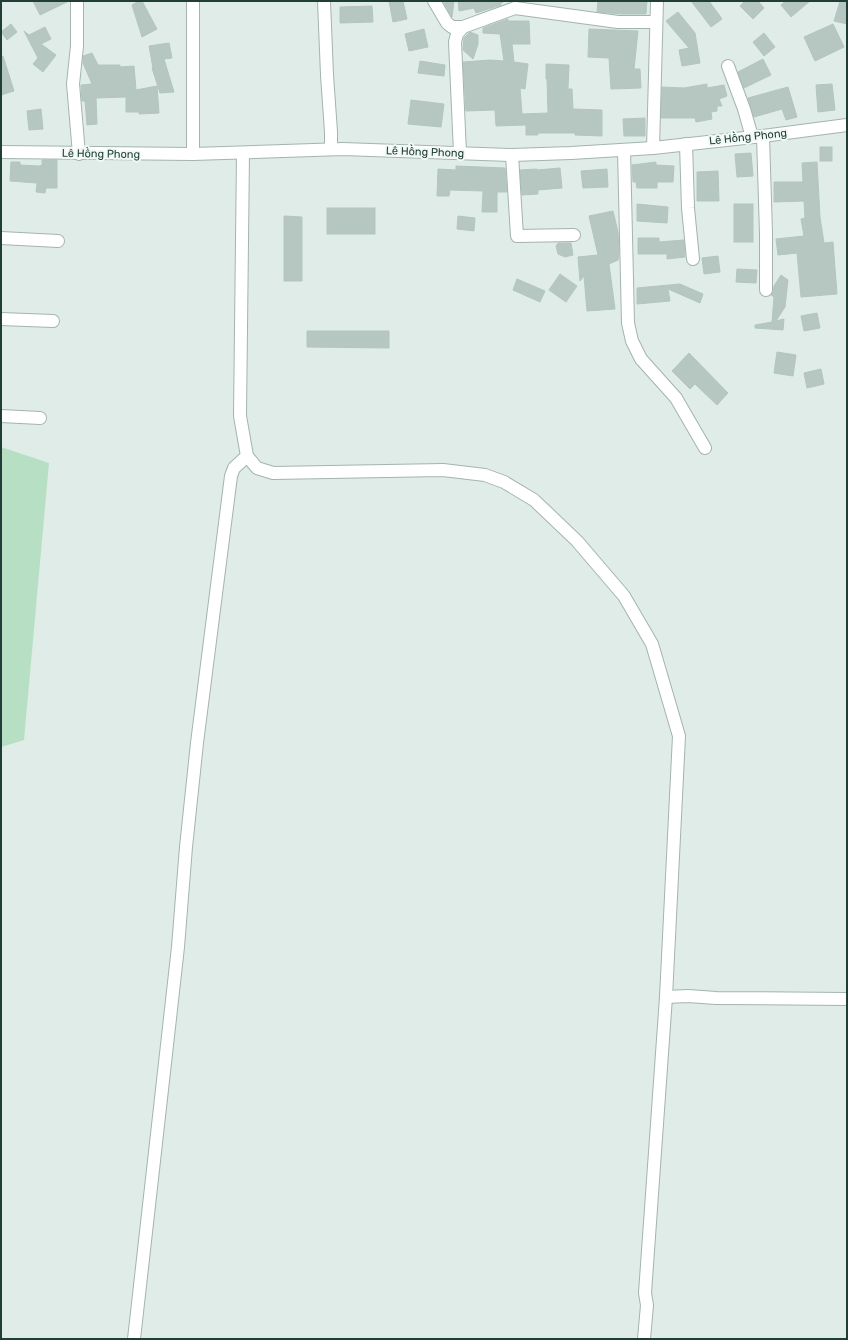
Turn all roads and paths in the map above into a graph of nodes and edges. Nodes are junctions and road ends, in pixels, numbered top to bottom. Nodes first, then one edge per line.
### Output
1 (77, 1) edge
2 (193, 1) edge
3 (324, 1) edge
4 (434, 1) edge
5 (657, 1) edge
6 (515, 4) edge
7 (656, 22) junction
8 (462, 27) junction
9 (728, 66) dead end
10 (847, 125) edge
11 (758, 137) junction
12 (686, 144) junction
13 (653, 148) junction
14 (331, 149) junction
15 (624, 150) junction
16 (1, 152) edge
17 (243, 153) junction
18 (460, 153) junction
19 (79, 154) junction
20 (193, 154) junction
21 (512, 155) junction
22 (574, 235) dead end
23 (1, 238) edge
24 (58, 242) dead end
25 (693, 259) dead end
26 (766, 290) dead end
27 (1, 319) edge
28 (53, 321) dead end
29 (1, 416) edge
30 (40, 418) dead end
31 (705, 448) dead end
32 (247, 456) junction
33 (666, 997) junction
34 (847, 999) edge
35 (134, 1339) edge
36 (644, 1339) edge

1 - 19 street
2 - 20 street
3 - 14 street
4 - 8 street
5 - 7 street
6 - 7 street
6 - 8 street
7 - 13 street
8 - 18 street
9 - 11 street
10 - 11 street, Lê Hồng Phong
11 - 12 street, Lê Hồng Phong
11 - 26 street
12 - 13 street, Lê Hồng Phong
12 - 25 street
13 - 15 street, Lê Hồng Phong
14 - 17 street, Lê Hồng Phong
14 - 18 street, Lê Hồng Phong
15 - 21 street, Lê Hồng Phong
15 - 31 street
16 - 19 street, Lê Hồng Phong
17 - 20 street, Lê Hồng Phong
17 - 32 street
18 - 21 street, Lê Hồng Phong
19 - 20 street, Lê Hồng Phong
21 - 22 street
23 - 24 street
27 - 28 street
29 - 30 street
32 - 33 street
32 - 35 street
33 - 34 street
33 - 36 street

